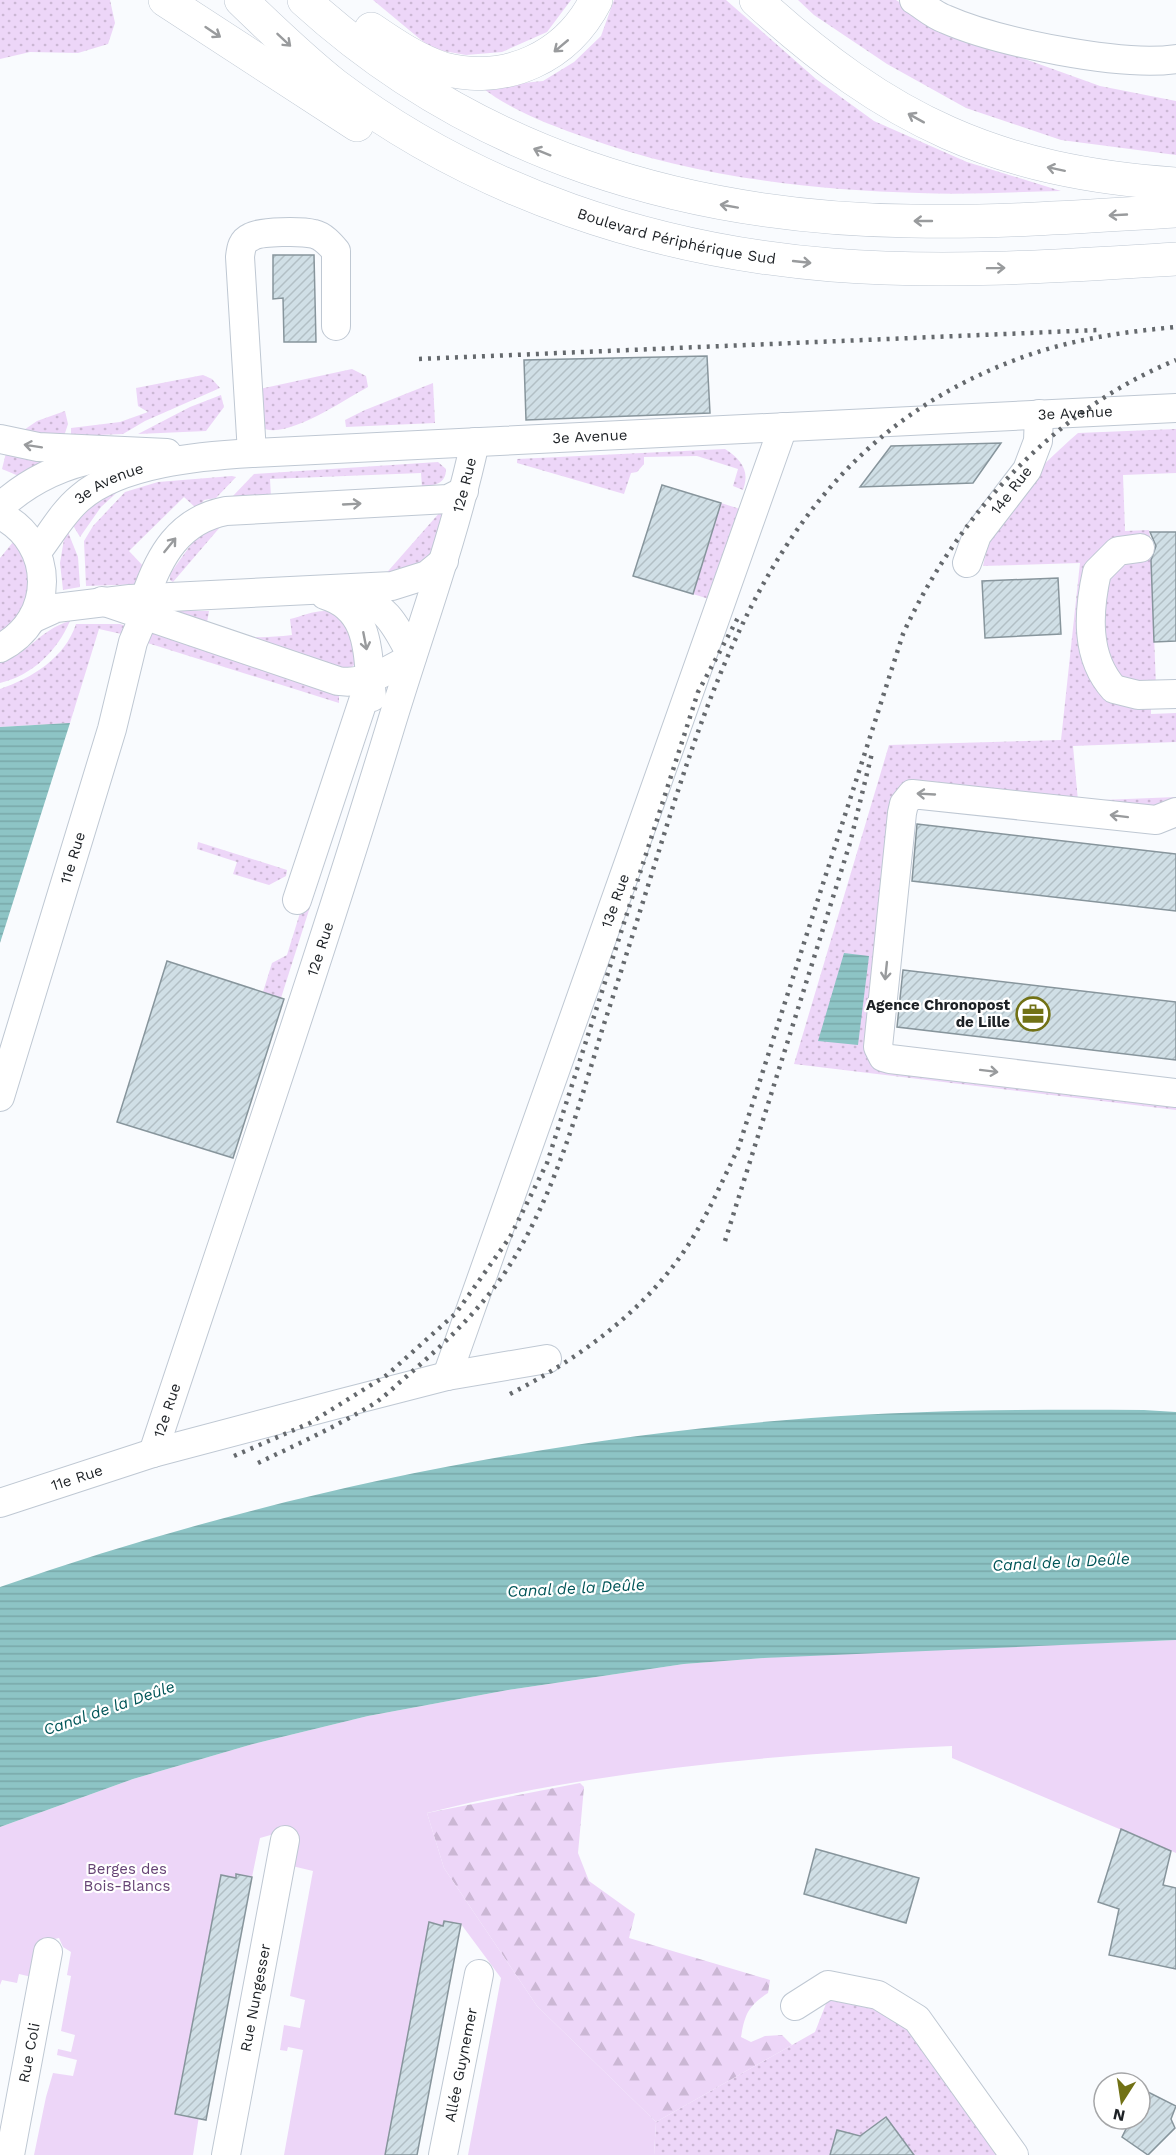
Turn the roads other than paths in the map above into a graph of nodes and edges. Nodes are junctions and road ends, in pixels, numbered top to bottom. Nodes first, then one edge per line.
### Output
1 (165, 0) edge
2 (241, 0) edge
3 (304, 0) edge
4 (333, 0) edge
5 (596, 0) edge
6 (756, 0) edge
7 (914, 0) edge
8 (1176, 59) edge
9 (1176, 184) edge
10 (567, 209) junction
11 (1176, 211) edge
12 (1176, 259) edge
13 (336, 326) dead end
14 (1176, 408) edge
15 (1039, 414) junction
16 (783, 427) junction
17 (0, 439) edge
18 (475, 442) junction
19 (157, 453) junction
20 (245, 454) junction
21 (464, 492) junction
22 (0, 507) edge
23 (0, 515) edge
24 (1140, 548) dead end
25 (37, 552) junction
26 (444, 561) junction
27 (967, 563) dead end
28 (348, 589) junction
29 (312, 591) junction
30 (145, 607) junction
31 (34, 618) junction
32 (0, 648) edge
33 (412, 657) junction
34 (370, 680) junction
35 (1176, 694) edge
36 (372, 787) junction
37 (1176, 812) edge
38 (297, 900) dead end
39 (1176, 1093) edge
40 (0, 1097) edge
41 (547, 1359) dead end
42 (447, 1376) junction
43 (153, 1453) junction
44 (0, 1503) edge
45 (285, 1840) dead end
46 (48, 1952) dead end
47 (479, 1974) dead end
48 (795, 2006) dead end
49 (10, 2155) edge
50 (226, 2155) edge
51 (443, 2155) edge
52 (1014, 2155) edge

1 -> 10 highway
2 -> 10 highway, Boulevard Périphérique Sud
11 -> 3 highway
5 -> 4 highway
9 -> 6 highway
7 - 8 street
10 -> 12 highway, Boulevard Périphérique Sud
13 - 20 street
14 - 15 street, 3e Avenue
15 - 16 street, 3e Avenue
15 - 27 street, 14e Rue
16 - 18 street, 3e Avenue
16 - 42 street, 13e Rue
19 -> 17 street
18 - 20 street, 3e Avenue
18 - 21 street, 12e Rue
19 - 20 street
19 - 22 street
20 - 25 street, 3e Avenue
21 - 26 street, 12e Rue
30 -> 21 street, 11e Rue
23 - 25 street
24 - 35 street
25 - 31 street
26 - 28 street
26 - 33 street, 12e Rue
28 - 29 street
28 - 33 street
29 - 30 street
29 -> 34 street
30 - 31 street
30 - 34 street
30 - 40 street, 11e Rue
31 - 32 street
33 - 34 street
33 - 36 street, 12e Rue
34 - 36 street
34 - 38 street
36 - 43 street, 12e Rue
37 -> 39 street
41 - 42 street, 11e Rue
42 - 43 street, 11e Rue
43 - 44 street, 11e Rue
45 - 50 street, Rue Nungesser
46 - 49 street, Rue Coli
47 - 51 street, Allée Guynemer
48 - 52 street

